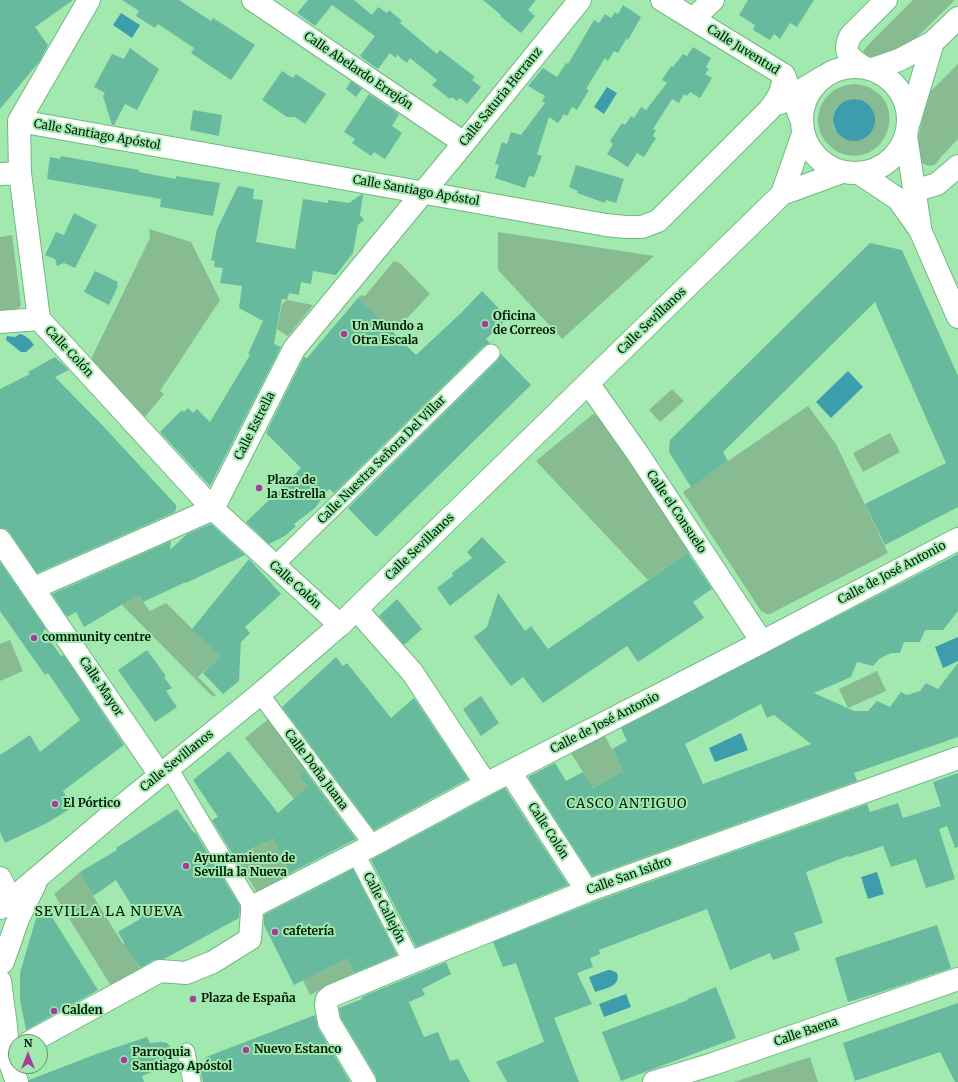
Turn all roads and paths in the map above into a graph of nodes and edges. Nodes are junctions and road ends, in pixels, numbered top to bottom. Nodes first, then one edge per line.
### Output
1 (89, 0) edge
2 (253, 0) edge
3 (580, 0) edge
4 (662, 0) edge
5 (713, 0) edge
6 (886, 0) edge
7 (958, 18) edge
8 (693, 19) junction
9 (933, 42) junction
10 (868, 68) junction
11 (784, 75) junction
12 (823, 77) junction
13 (792, 96) junction
14 (769, 110) junction
15 (19, 121) junction
16 (802, 126) junction
17 (907, 130) junction
18 (464, 143) junction
19 (958, 166) edge
20 (851, 172) junction
21 (10, 173) edge
22 (914, 190) junction
23 (422, 192) junction
24 (782, 194) junction
25 (920, 230) junction
26 (958, 318) edge
27 (39, 319) junction
28 (0, 322) edge
29 (490, 353) dead end
30 (588, 383) junction
31 (213, 509) junction
32 (958, 538) edge
33 (0, 540) edge
34 (274, 566) junction
35 (34, 588) junction
36 (356, 610) junction
37 (340, 625) junction
38 (762, 642) junction
39 (260, 694) junction
40 (958, 758) edge
41 (165, 771) junction
42 (510, 772) junction
43 (486, 784) junction
44 (365, 850) junction
45 (0, 878) edge
46 (38, 878) junction
47 (587, 891) junction
48 (5, 904) edge
49 (252, 910) junction
50 (412, 962) junction
51 (1, 967) edge
52 (958, 979) edge
53 (45, 1034) edge
54 (186, 1052) dead end
55 (8, 1054) edge
56 (681, 1078) edge
57 (192, 1082) edge
58 (365, 1082) edge
59 (654, 1082) edge

1 - 15 street
2 - 18 street, Calle Abelardo Errejón
3 - 18 street, Calle Saturia Herranz
4 - 8 street, Calle Juventud
5 - 8 street
6 - 10 street
7 - 9 street
8 - 11 street, Calle Juventud
9 - 10 street
9 - 17 street
10 - 12 street
10 - 17 street
11 - 13 street, Calle Juventud
11 - 14 street, Calle Santiago Apóstol
12 - 13 street, Calle Santiago Apóstol
12 - 16 street
13 - 14 street, Calle Santiago Apóstol
13 - 16 street, Calle Juventud
14 - 23 street, Calle Santiago Apóstol
15 - 21 street, Calle Colón
15 - 23 street, Calle Santiago Apóstol
16 - 20 street
16 - 24 street, Calle Sevillanos
17 - 20 street
17 - 22 street
18 - 23 street, Calle Saturia Herranz
19 - 22 street
20 - 24 street, Calle Sevillanos
20 - 25 street
21 - 27 street, Calle Colón
22 - 25 street
23 - 31 street, Calle Estrella
24 - 30 street, Calle Sevillanos
25 - 26 street
27 - 28 street
27 - 31 street, Calle Colón
29 - 34 street, Calle Nuestra Señora Del Villar
30 - 36 street, Calle Sevillanos
30 - 38 street, Calle el Consuelo
31 - 34 street, Calle Colón
31 - 35 street
32 - 38 street, Calle de José Antonio
33 - 35 street, Calle Mayor
34 - 37 street, Calle Colón
35 - 41 street, Calle Mayor
36 - 37 street, Calle Sevillanos
36 - 43 street
37 - 39 street, Calle Sevillanos
38 - 42 street, Calle de José Antonio
39 - 41 street, Calle Sevillanos
39 - 44 street, Calle Doña Juana
40 - 47 street, Calle San Isidro
41 - 46 street, Calle Sevillanos
41 - 49 street, Calle Mayor
42 - 43 street, Calle de José Antonio
42 - 47 street, Calle Colón
43 - 44 street, Calle de José Antonio
44 - 49 street, Calle de José Antonio
44 - 50 street, Calle Callejón
45 - 48 street
46 - 48 street, Calle Sevillanos
46 - 51 street, Calle Sevillanos
47 - 50 street, Calle San Isidro
49 - 53 street
50 - 58 street, Calle San Isidro
51 - 55 street
52 - 56 street, Calle Baena
54 - 57 street
56 - 59 street, Calle Baena

